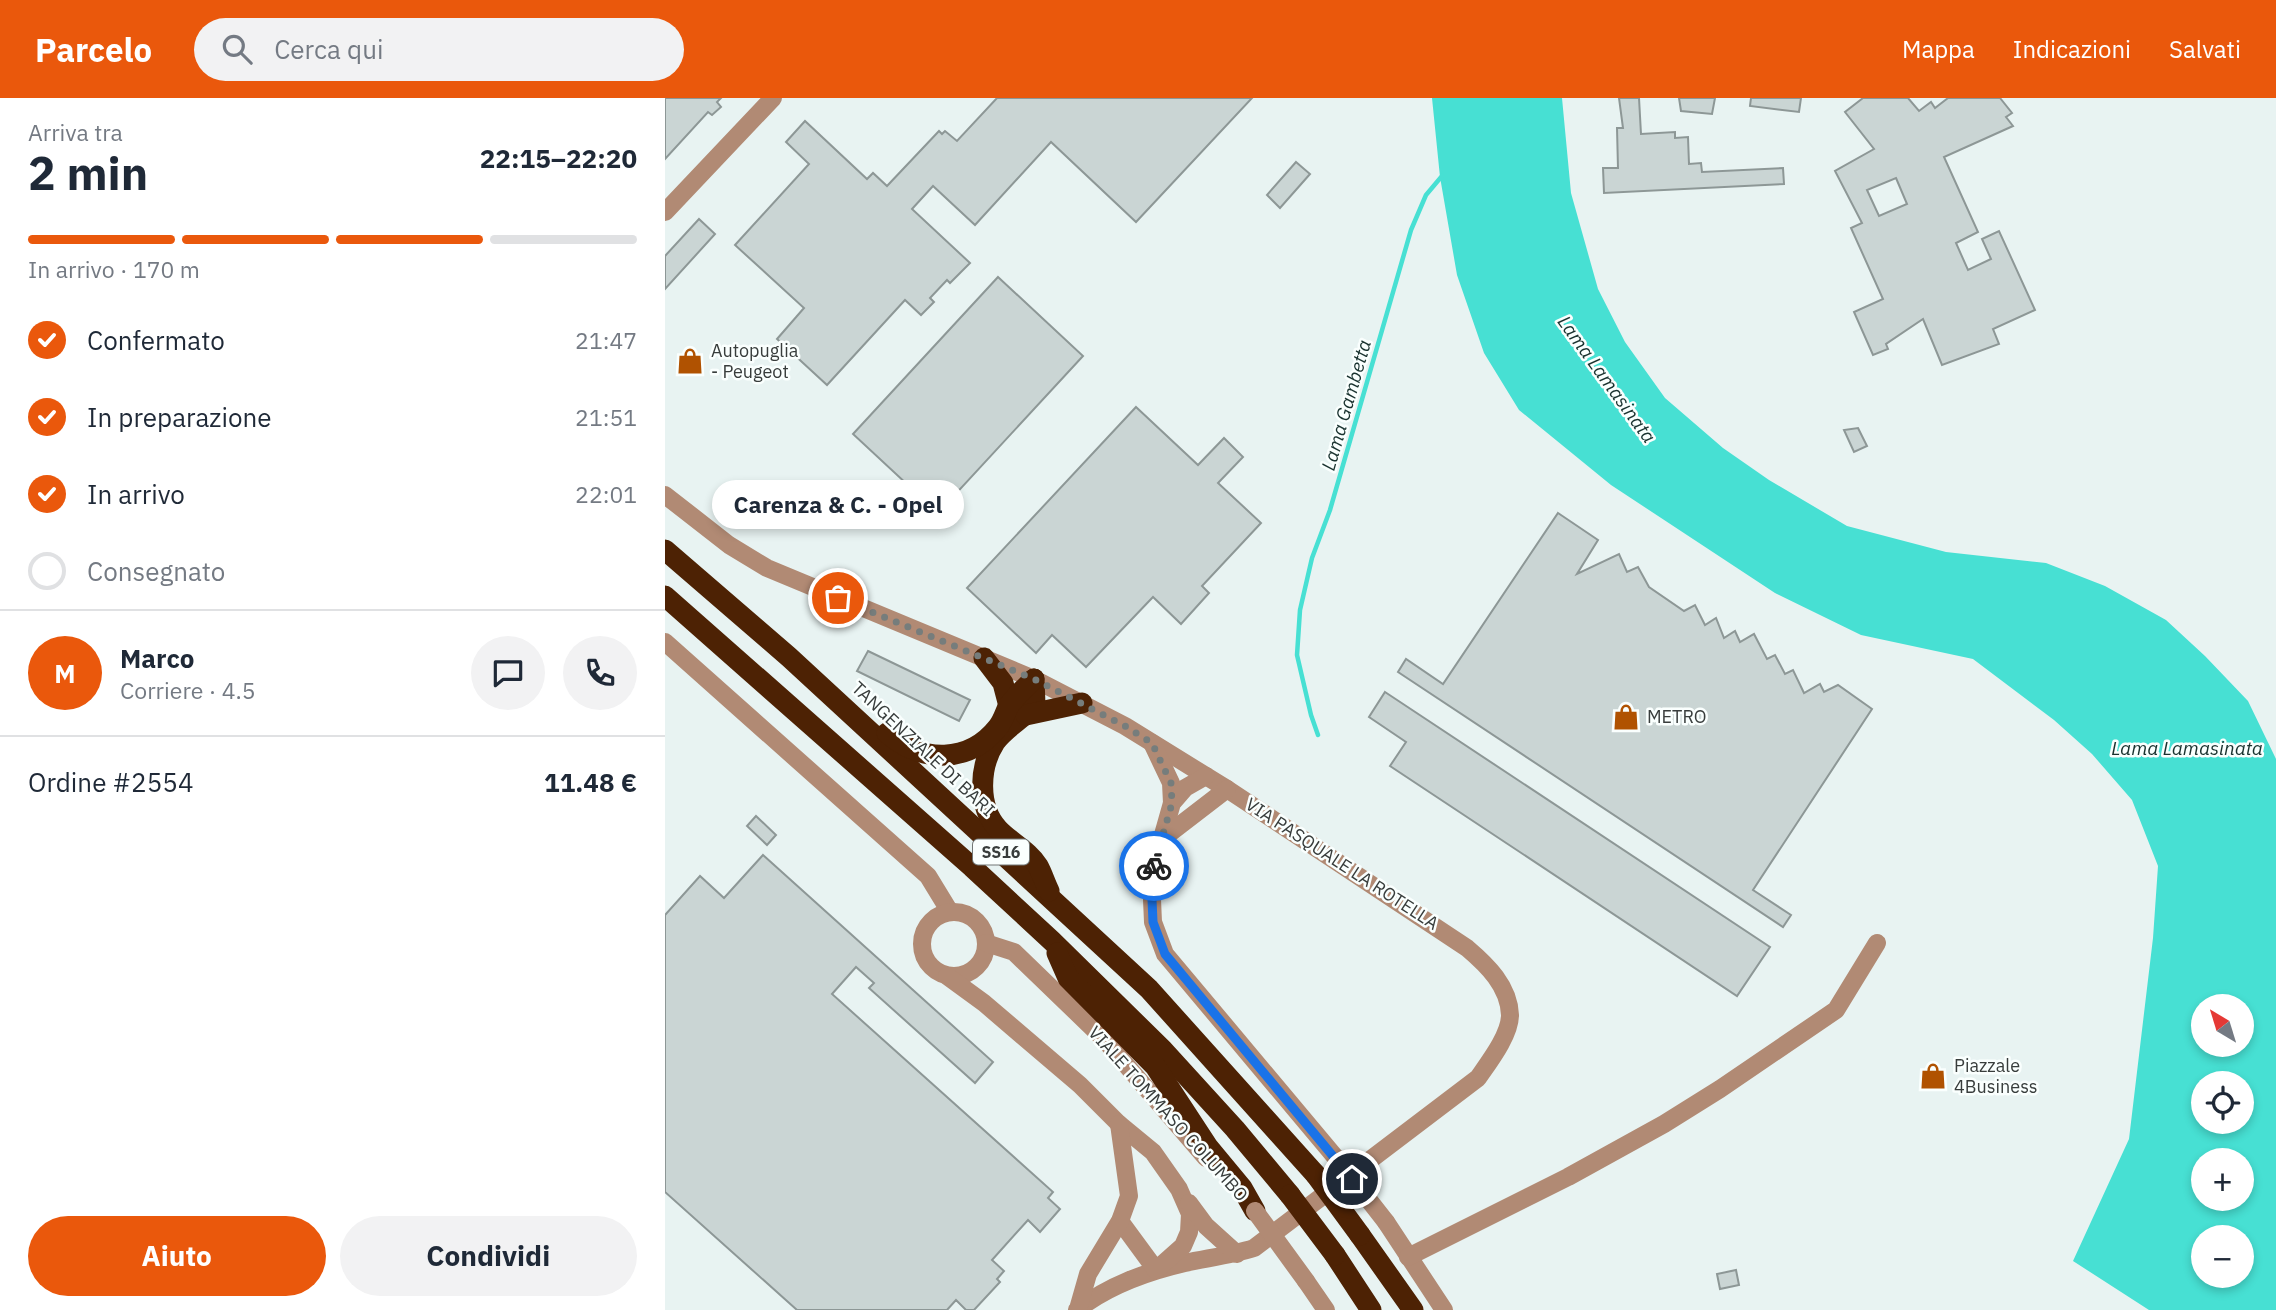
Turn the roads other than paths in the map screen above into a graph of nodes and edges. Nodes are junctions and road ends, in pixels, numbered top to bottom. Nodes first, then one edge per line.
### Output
1 (773, 98) edge
2 (665, 212) edge
3 (665, 495) edge
4 (665, 550) edge
5 (665, 596) edge
6 (665, 642) edge
7 (789, 657) junction
8 (984, 658) junction
9 (1034, 679) junction
10 (1082, 703) junction
11 (1017, 711) junction
12 (1152, 743) junction
13 (1206, 776) junction
14 (1227, 789) junction
15 (1172, 803) junction
16 (1162, 839) junction
17 (1052, 899) junction
18 (950, 912) junction
19 (1052, 942) junction
20 (986, 943) junction
21 (1877, 943) dead end
22 (976, 968) junction
23 (947, 976) junction
24 (983, 1003) junction
25 (1119, 1124) junction
26 (1179, 1189) junction
27 (1255, 1211) junction
28 (1120, 1221) junction
29 (1237, 1254) junction
30 (1408, 1257) junction
31 (1156, 1270) junction
32 (1078, 1309) edge
33 (1326, 1310) edge
34 (1371, 1310) edge
35 (1413, 1310) edge
36 (1444, 1310) edge

1 - 2 street
3 - 8 street, VIA PASQUALE LA ROTELLA
4 - 7 highway, TANGENZIALE DI BARI / SS16
5 - 19 highway, SS16
6 - 18 street
7 - 11 highway
7 - 17 highway, TANGENZIALE DI BARI / SS16
8 - 9 street, VIA PASQUALE LA ROTELLA
8 - 11 highway
9 - 10 street, VIA PASQUALE LA ROTELLA
9 - 11 highway
10 - 11 highway
10 - 12 street, VIA PASQUALE LA ROTELLA
11 - 17 highway
12 - 13 street, VIA PASQUALE LA ROTELLA
12 - 15 street
13 - 14 street, VIA PASQUALE LA ROTELLA
13 - 15 street
14 - 16 street
14 - 29 street, VIA PASQUALE LA ROTELLA
15 - 16 street
16 - 30 street, bridge
17 - 35 highway, TANGENZIALE DI BARI / SS16, bridge
18 - 20 street
18 - 23 street
19 - 27 highway
19 - 34 highway, SS16, bridge
20 - 22 street
20 - 27 street, VIALE TOMMASO COLUMBO
21 - 30 street
22 - 23 street
22 - 24 street
23 - 24 street
24 - 25 street
25 - 26 street
25 - 28 street
26 - 29 street
26 - 31 street
27 - 33 street, VIALE TOMMASO COLUMBO, bridge
28 - 31 street
28 - 32 street
29 - 31 street, VIA PASQUALE LA ROTELLA
30 - 36 street
31 - 32 street, VIA PASQUALE LA ROTELLA

